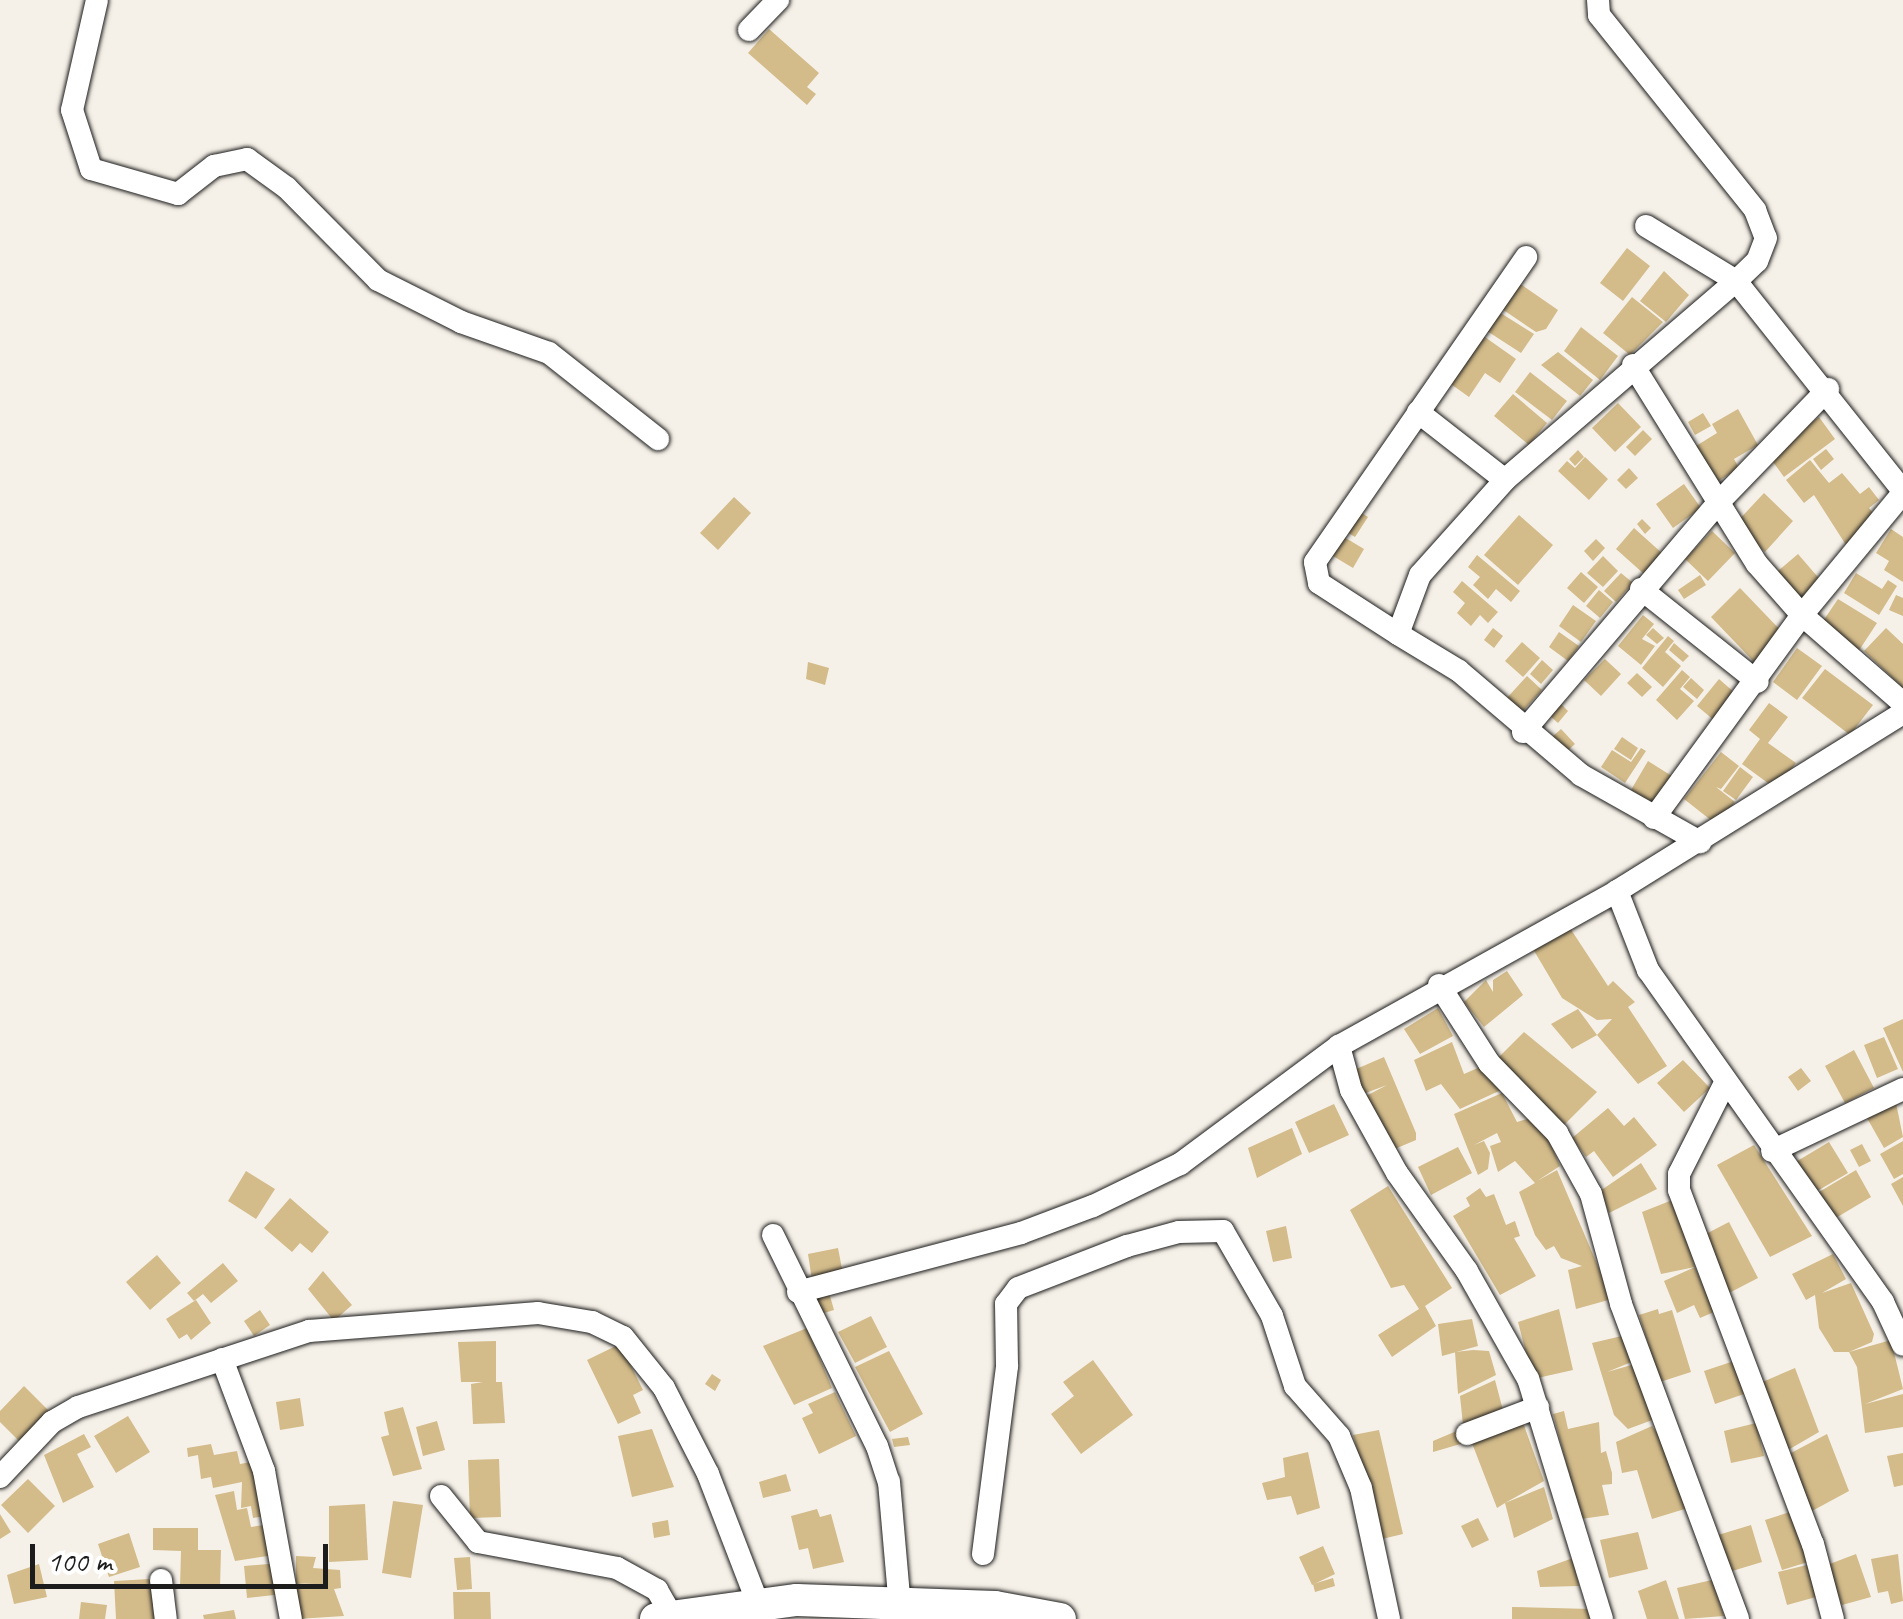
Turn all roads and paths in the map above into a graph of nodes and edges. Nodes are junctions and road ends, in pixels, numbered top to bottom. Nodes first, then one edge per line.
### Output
1 (97, 0) edge
2 (778, 0) edge
3 (1598, 0) edge
4 (749, 30) dead end
5 (1646, 226) dead end
6 (1526, 256) dead end
7 (1736, 281) junction
8 (1633, 364) junction
9 (1828, 389) junction
10 (1418, 412) junction
11 (658, 439) dead end
12 (1505, 480) junction
13 (1903, 492) edge
14 (1716, 504) junction
15 (1641, 589) junction
16 (1802, 615) junction
17 (1398, 634) junction
18 (1758, 682) junction
19 (1903, 703) edge
20 (1903, 713) edge
21 (1522, 732) junction
22 (1654, 818) junction
23 (1700, 842) junction
24 (1617, 891) junction
25 (1439, 985) junction
26 (1339, 1046) junction
27 (1725, 1083) junction
28 (1903, 1088) edge
29 (1772, 1151) junction
30 (774, 1235) dead end
31 (798, 1292) junction
32 (1903, 1345) edge
33 (222, 1359) junction
34 (1538, 1407) junction
35 (1467, 1434) dead end
36 (0, 1477) edge
37 (441, 1496) dead end
38 (983, 1554) dead end
39 (161, 1580) dead end
40 (900, 1607) junction
41 (760, 1611) edge
42 (974, 1613) edge
43 (1018, 1616) edge
44 (668, 1618) edge
45 (166, 1619) edge
46 (291, 1619) edge
47 (1060, 1619) edge
48 (1389, 1619) edge
49 (1602, 1619) edge
50 (1738, 1619) edge
51 (1833, 1619) edge

1 - 11 street
2 - 4 street
3 - 7 street
5 - 7 street
6 - 10 street
7 - 8 street
7 - 9 street
8 - 12 street
8 - 14 street
9 - 13 street
9 - 14 street
10 - 12 street
10 - 17 street
12 - 17 street
13 - 16 street
14 - 15 street
14 - 16 street
15 - 18 street
15 - 21 street
16 - 18 street
16 - 19 street
17 - 21 street
18 - 22 street
20 - 23 street
21 - 22 street
22 - 23 street
23 - 24 street
24 - 25 street
24 - 27 street
25 - 26 street
25 - 50 street
26 - 31 street
26 - 34 street
27 - 29 street
27 - 51 street
28 - 29 street
29 - 32 street
30 - 31 street
31 - 40 street
33 - 36 street
33 - 41 street
33 - 46 street
34 - 35 street
34 - 49 street
37 - 44 street
38 - 48 street
39 - 45 street
40 - 41 main road
40 - 42 main road
41 - 44 main road
42 - 43 main road
43 - 47 main road

